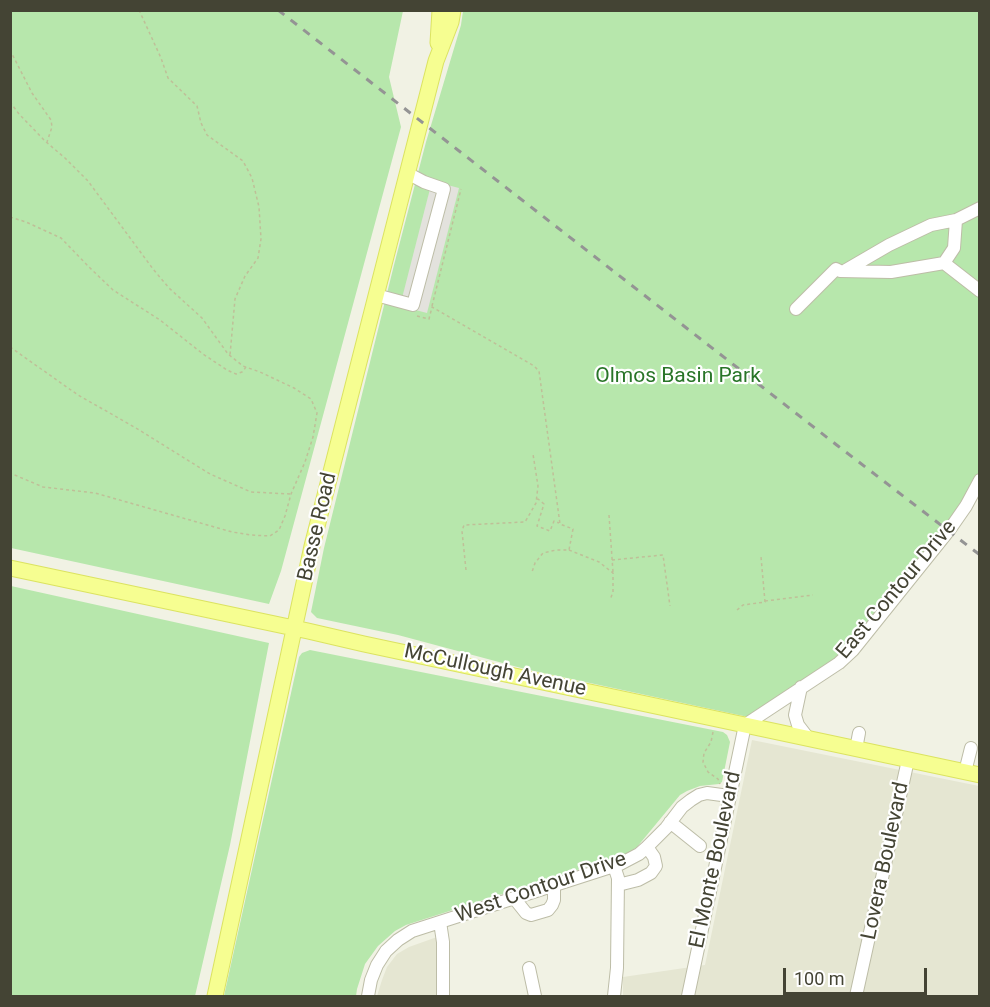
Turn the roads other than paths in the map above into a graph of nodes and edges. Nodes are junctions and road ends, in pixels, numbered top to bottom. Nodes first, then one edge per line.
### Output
1 (440, 10) edge
2 (453, 10) edge
3 (436, 61) junction
4 (407, 173) junction
5 (980, 208) edge
6 (956, 220) junction
7 (944, 263) junction
8 (844, 271) junction
9 (980, 291) edge
10 (376, 295) junction
11 (796, 309) dead end
12 (980, 480) edge
13 (10, 568) edge
14 (295, 628) junction
15 (801, 687) junction
16 (745, 724) junction
17 (859, 732) dead end
18 (808, 738) junction
19 (856, 748) junction
20 (970, 748) dead end
21 (908, 760) junction
22 (972, 774) edge
23 (729, 796) junction
24 (670, 822) junction
25 (700, 846) dead end
26 (647, 847) junction
27 (614, 866) junction
28 (554, 885) junction
29 (618, 885) junction
30 (514, 898) junction
31 (440, 922) junction
32 (528, 968) dead end
33 (215, 996) edge
34 (368, 996) edge
35 (443, 996) edge
36 (535, 996) edge
37 (614, 996) edge
38 (688, 996) edge
39 (856, 996) edge

1 - 3 main road, Basse Road
2 - 3 main road, Basse Road
3 - 4 main road, Basse Road
4 - 10 main road, Basse Road
4 - 10 street
5 - 6 street
6 - 7 street
6 - 8 street
7 - 8 street
7 - 9 street
8 - 11 street
10 - 14 main road, Basse Road
12 - 15 street, East Contour Drive
13 - 14 main road, McCullough Avenue
14 - 16 main road, McCullough Avenue
14 - 33 main road, Basse Road
15 - 16 street, East Contour Drive
15 - 18 street
16 - 18 main road, McCullough Avenue
16 - 23 street, El Monte Boulevard
17 - 19 street
18 - 19 main road, McCullough Avenue
19 - 21 main road, McCullough Avenue
20 - 22 street
21 - 22 main road, McCullough Avenue
21 - 39 street, Lovera Boulevard
23 - 24 street, West Contour Drive
23 - 38 street, El Monte Boulevard
24 - 25 street
24 - 26 street, West Contour Drive
26 - 27 street, West Contour Drive
26 - 29 street
27 - 28 street, West Contour Drive
27 - 29 street
28 - 30 street, West Contour Drive
28 - 30 street
29 - 37 street
30 - 31 street, West Contour Drive
31 - 34 street, West Contour Drive
31 - 35 street
32 - 36 street

